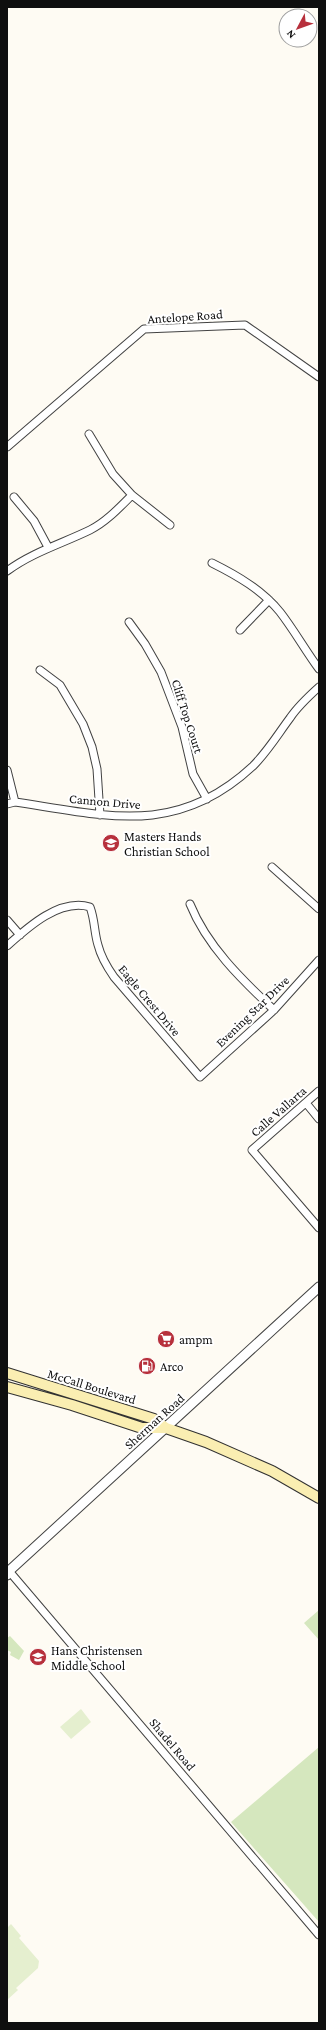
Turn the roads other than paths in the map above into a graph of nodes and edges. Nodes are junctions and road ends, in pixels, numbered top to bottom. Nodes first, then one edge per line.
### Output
1 (319, 377) edge
2 (89, 434) dead end
3 (7, 447) edge
4 (132, 495) junction
5 (14, 497) dead end
6 (170, 525) dead end
7 (48, 547) junction
8 (212, 563) dead end
9 (7, 571) edge
10 (269, 600) junction
11 (129, 622) dead end
12 (240, 630) dead end
13 (319, 668) edge
14 (40, 670) dead end
15 (319, 687) edge
16 (7, 770) edge
17 (207, 799) junction
18 (16, 802) junction
19 (7, 804) edge
20 (100, 815) junction
21 (272, 867) dead end
22 (190, 904) dead end
23 (319, 909) edge
24 (7, 920) edge
25 (20, 935) junction
26 (7, 946) edge
27 (319, 960) edge
28 (274, 1010) junction
29 (200, 1077) joint
30 (319, 1091) edge
31 (306, 1103) junction
32 (319, 1119) edge
33 (319, 1228) edge
34 (319, 1287) edge
35 (7, 1373) edge
36 (7, 1386) edge
37 (166, 1428) junction
38 (319, 1498) edge
39 (8, 1572) edge
40 (319, 1935) edge

1 - 3 street, Antelope Road
2 - 4 street
4 - 6 street
4 - 7 street
5 - 7 street
7 - 9 street
8 - 10 street
10 - 12 street
10 - 13 street
11 - 17 street, Cliff Top Court
14 - 20 street
15 - 17 street, Cannon Drive
16 - 18 street
17 - 20 street, Cannon Drive
18 - 19 street, Cannon Drive
18 - 20 street, Cannon Drive
21 - 23 street
22 - 28 street
24 - 25 street
25 - 26 street
25 - 29 street, Eagle Crest Drive
27 - 28 street, Evening Star Drive
28 - 29 street, Evening Star Drive
30 - 31 street, Calle Vallarta
31 - 32 street
31 - 33 street, Calle Vallarta
34 - 37 street, Sherman Road
35 - 37 main road, McCall Boulevard
36 - 37 main road, McCall Boulevard
37 - 38 main road, McCall Boulevard
37 - 39 street, Sherman Road
39 - 40 street, Shadel Road

